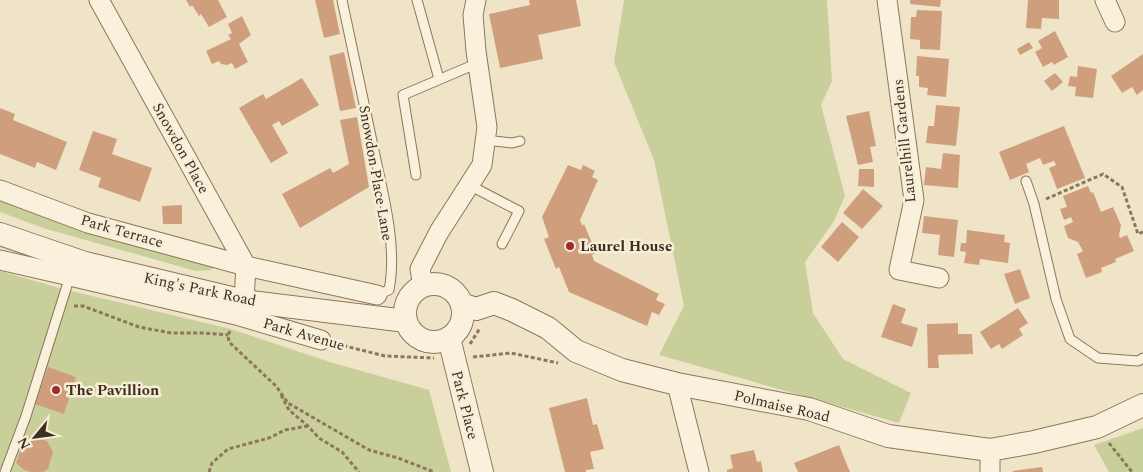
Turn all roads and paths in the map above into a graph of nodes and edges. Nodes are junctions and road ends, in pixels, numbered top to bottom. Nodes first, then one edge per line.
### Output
1 (99, 0) edge
2 (342, 0) edge
3 (417, 0) edge
4 (476, 0) edge
5 (887, 0) edge
6 (1105, 0) edge
7 (1115, 22) dead end
8 (478, 63) junction
9 (439, 80) junction
10 (485, 140) junction
11 (520, 141) dead end
12 (416, 175) dead end
13 (1026, 181) dead end
14 (469, 185) junction
15 (0, 190) edge
16 (1034, 204) junction
17 (1143, 232) edge
18 (0, 234) edge
19 (502, 244) dead end
20 (0, 260) edge
21 (246, 266) junction
22 (72, 268) junction
23 (939, 278) dead end
24 (423, 286) junction
25 (377, 295) joint
26 (462, 304) junction
27 (60, 306) junction
28 (240, 308) junction
29 (406, 321) junction
30 (228, 335) junction
31 (322, 340) joint
32 (451, 348) junction
33 (1143, 358) edge
34 (677, 384) junction
35 (276, 386) junction
36 (1143, 405) edge
37 (308, 426) junction
38 (1097, 427) junction
39 (990, 450) junction
40 (5, 472) edge
41 (209, 472) edge
42 (359, 472) edge
43 (434, 472) edge
44 (482, 472) edge
45 (699, 472) edge
46 (990, 472) edge
47 (1132, 472) edge

1 - 21 street, Snowdon Place
2 - 25 lane, Snowdon Place Lane
3 - 9 lane
4 - 8 street
5 - 23 street, Laurelhill Gardens
6 - 7 street
8 - 9 lane
8 - 10 street
9 - 12 lane
10 - 11 lane
10 - 14 street
13 - 16 lane
14 - 19 lane
14 - 24 street
15 - 21 street, Park Terrace
16 - 17 path
16 - 33 lane
18 - 22 street, King's Park Road
20 - 22 street
21 - 25 street, Snowdon Place Lane
21 - 28 street
22 - 27 lane
22 - 28 street, King's Park Road
24 - 26 street
24 - 29 street
26 - 32 street
26 - 34 street, Polmaise Road
27 - 30 path
27 - 40 lane
28 - 29 street, King's Park Road
28 - 30 path
28 - 31 street, Park Avenue
29 - 32 street
30 - 35 path
31 - 32 path, Park Avenue
32 - 44 street, Park Place
34 - 39 street, Polmaise Road
34 - 45 street
35 - 37 path
35 - 43 path
36 - 38 street, Polmaise Road
37 - 41 path
37 - 42 path
38 - 39 street, Polmaise Road
38 - 47 path
39 - 46 street

